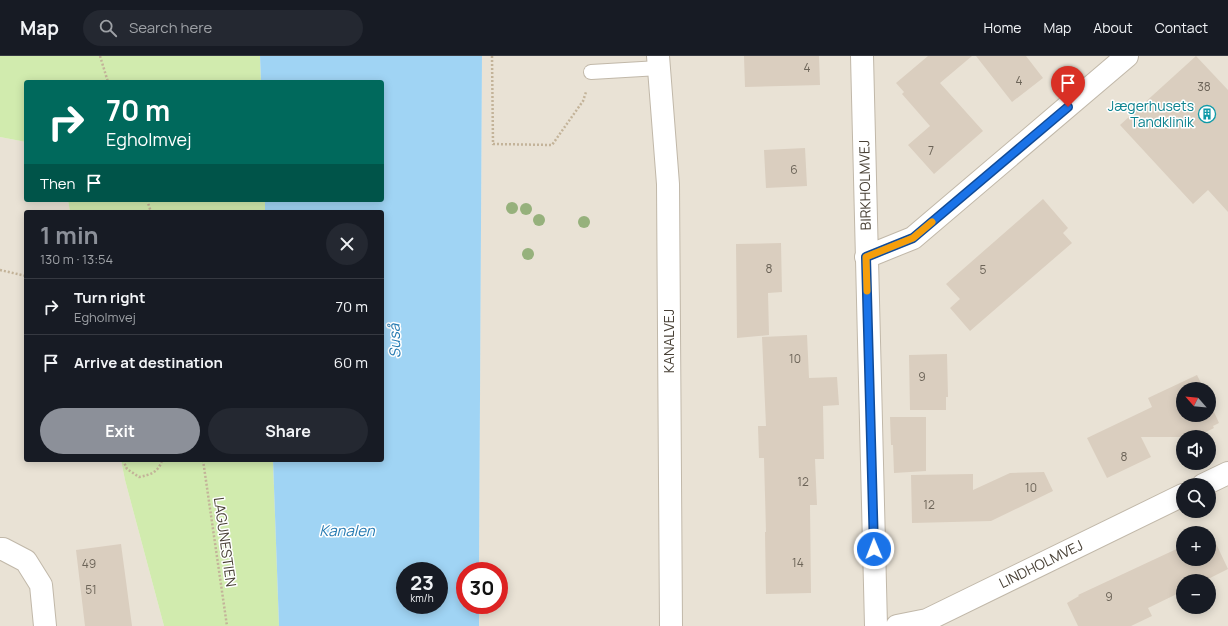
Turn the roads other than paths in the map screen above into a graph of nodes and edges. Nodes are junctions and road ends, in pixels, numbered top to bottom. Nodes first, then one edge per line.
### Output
1 (862, 56) edge
2 (1127, 56) edge
3 (659, 62) edge
4 (591, 72) road end
5 (866, 257) junction
6 (1228, 473) edge
7 (1216, 479) edge
8 (1176, 498) edge
9 (0, 549) edge
10 (45, 626) edge
11 (671, 626) edge
12 (876, 626) edge
13 (897, 626) edge

1 - 5 street, BIRKHOLMVEJ
2 - 5 street
3 - 4 lane
3 - 11 street, KANALVEJ
5 - 12 street, BIRKHOLMVEJ
6 - 7 street
8 - 13 street, LINDHOLMVEJ
9 - 10 street

